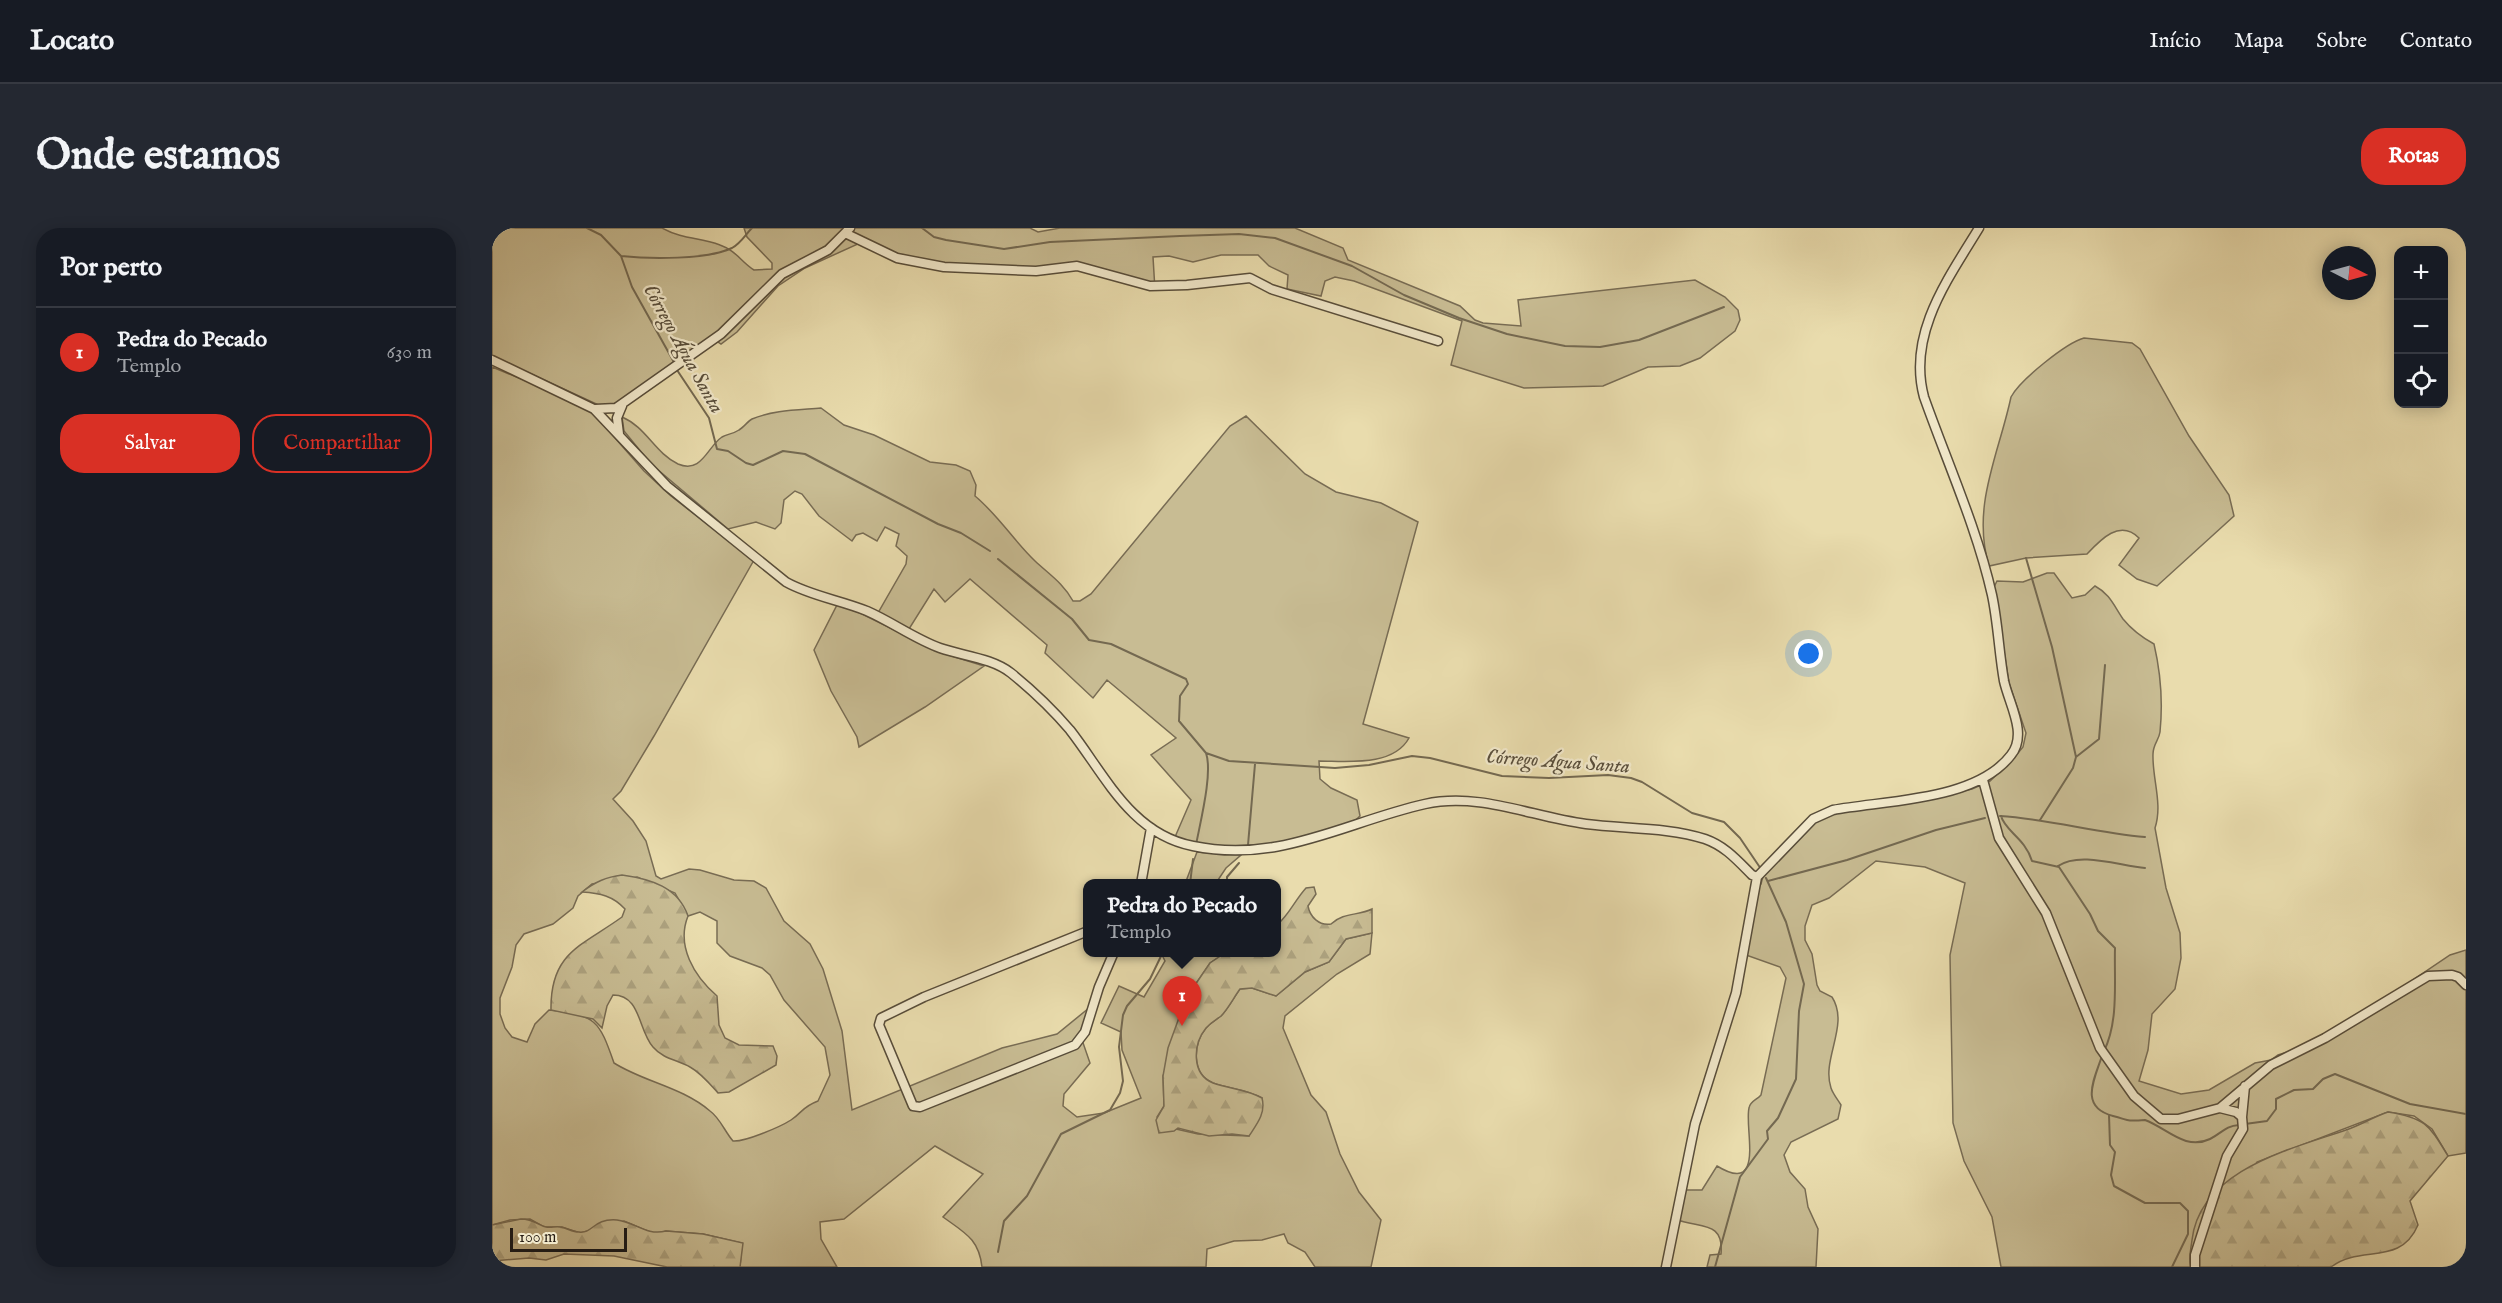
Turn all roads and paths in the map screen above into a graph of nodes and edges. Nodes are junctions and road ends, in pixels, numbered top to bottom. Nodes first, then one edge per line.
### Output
1 (1979, 228) edge
2 (848, 231) edge
3 (1438, 341) dead end
4 (492, 360) edge
5 (623, 403) junction
6 (594, 409) junction
7 (619, 434) junction
8 (1983, 780) junction
9 (1151, 828) junction
10 (1757, 877) junction
11 (1142, 879) edge
12 (1083, 933) edge
13 (1112, 957) edge
14 (2466, 986) edge
15 (2245, 1086) junction
16 (2220, 1108) junction
17 (2242, 1122) junction
18 (1666, 1267) edge
19 (2195, 1267) edge

1 - 8 street
2 - 3 street
2 - 5 street
4 - 6 street
5 - 6 street
5 - 7 street
6 - 7 street
7 - 9 street
8 - 10 street
8 - 16 street
9 - 10 street
9 - 11 street
10 - 18 street
12 - 13 street
14 - 15 street
15 - 16 street
15 - 17 street
16 - 17 street
17 - 19 street

